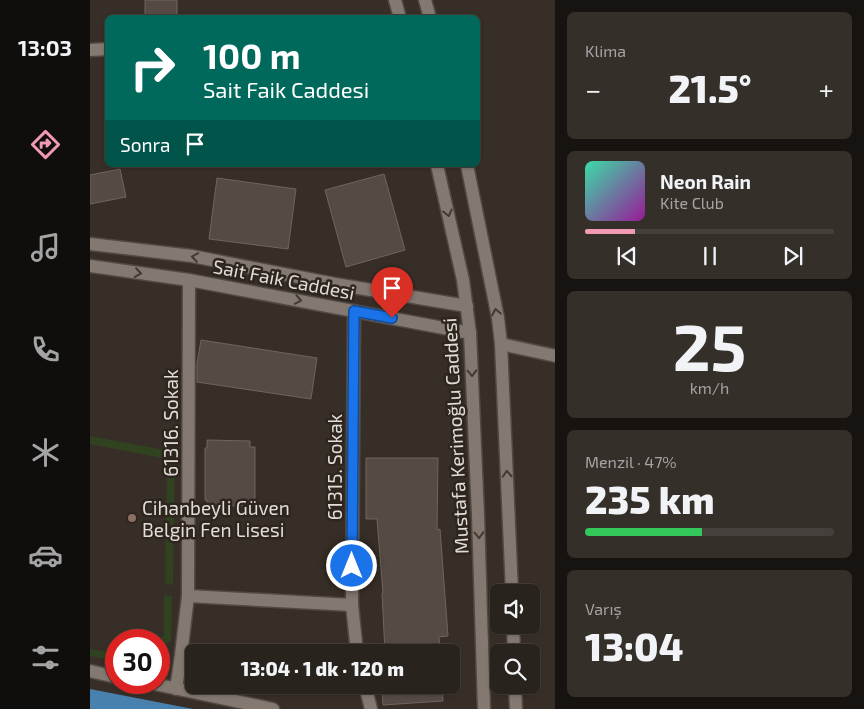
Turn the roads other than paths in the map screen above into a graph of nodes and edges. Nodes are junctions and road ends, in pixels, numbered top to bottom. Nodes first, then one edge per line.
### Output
1 (395, 0) edge
2 (425, 0) edge
3 (399, 15) edge
4 (429, 15) edge
5 (105, 49) edge
6 (90, 50) edge
7 (437, 167) edge
8 (467, 167) edge
9 (90, 244) edge
10 (90, 266) edge
11 (189, 280) junction
12 (467, 306) junction
13 (354, 311) junction
14 (470, 333) junction
15 (501, 344) junction
16 (555, 356) edge
17 (512, 584) edge
18 (188, 596) junction
19 (352, 605) junction
20 (356, 644) edge
21 (90, 671) edge
22 (105, 674) edge
23 (170, 688) edge
24 (176, 689) junction
25 (367, 694) edge
26 (515, 694) edge
27 (272, 709) edge
28 (371, 709) edge
29 (484, 709) edge
30 (516, 709) edge

1 - 3 street
2 - 4 street
5 - 6 street
7 -> 12 street, Mustafa Kerimoğlu Caddesi
15 -> 8 street
12 -> 9 street, Sait Faik Caddesi
10 -> 11 street, Sait Faik Caddesi
11 -> 13 street, Sait Faik Caddesi
11 - 18 street, 61316. Sokak
12 - 14 street, Mustafa Kerimoğlu Caddesi
13 - 14 street, Sait Faik Caddesi
13 - 19 street, 61315. Sokak
14 -> 29 street, Mustafa Kerimoğlu Caddesi
15 - 16 street
17 -> 15 street
18 - 19 street
18 - 24 street, 61316. Sokak
19 - 20 street, 61315. Sokak
21 - 22 street
23 - 24 street
24 - 27 street
25 - 28 street
26 - 30 street

